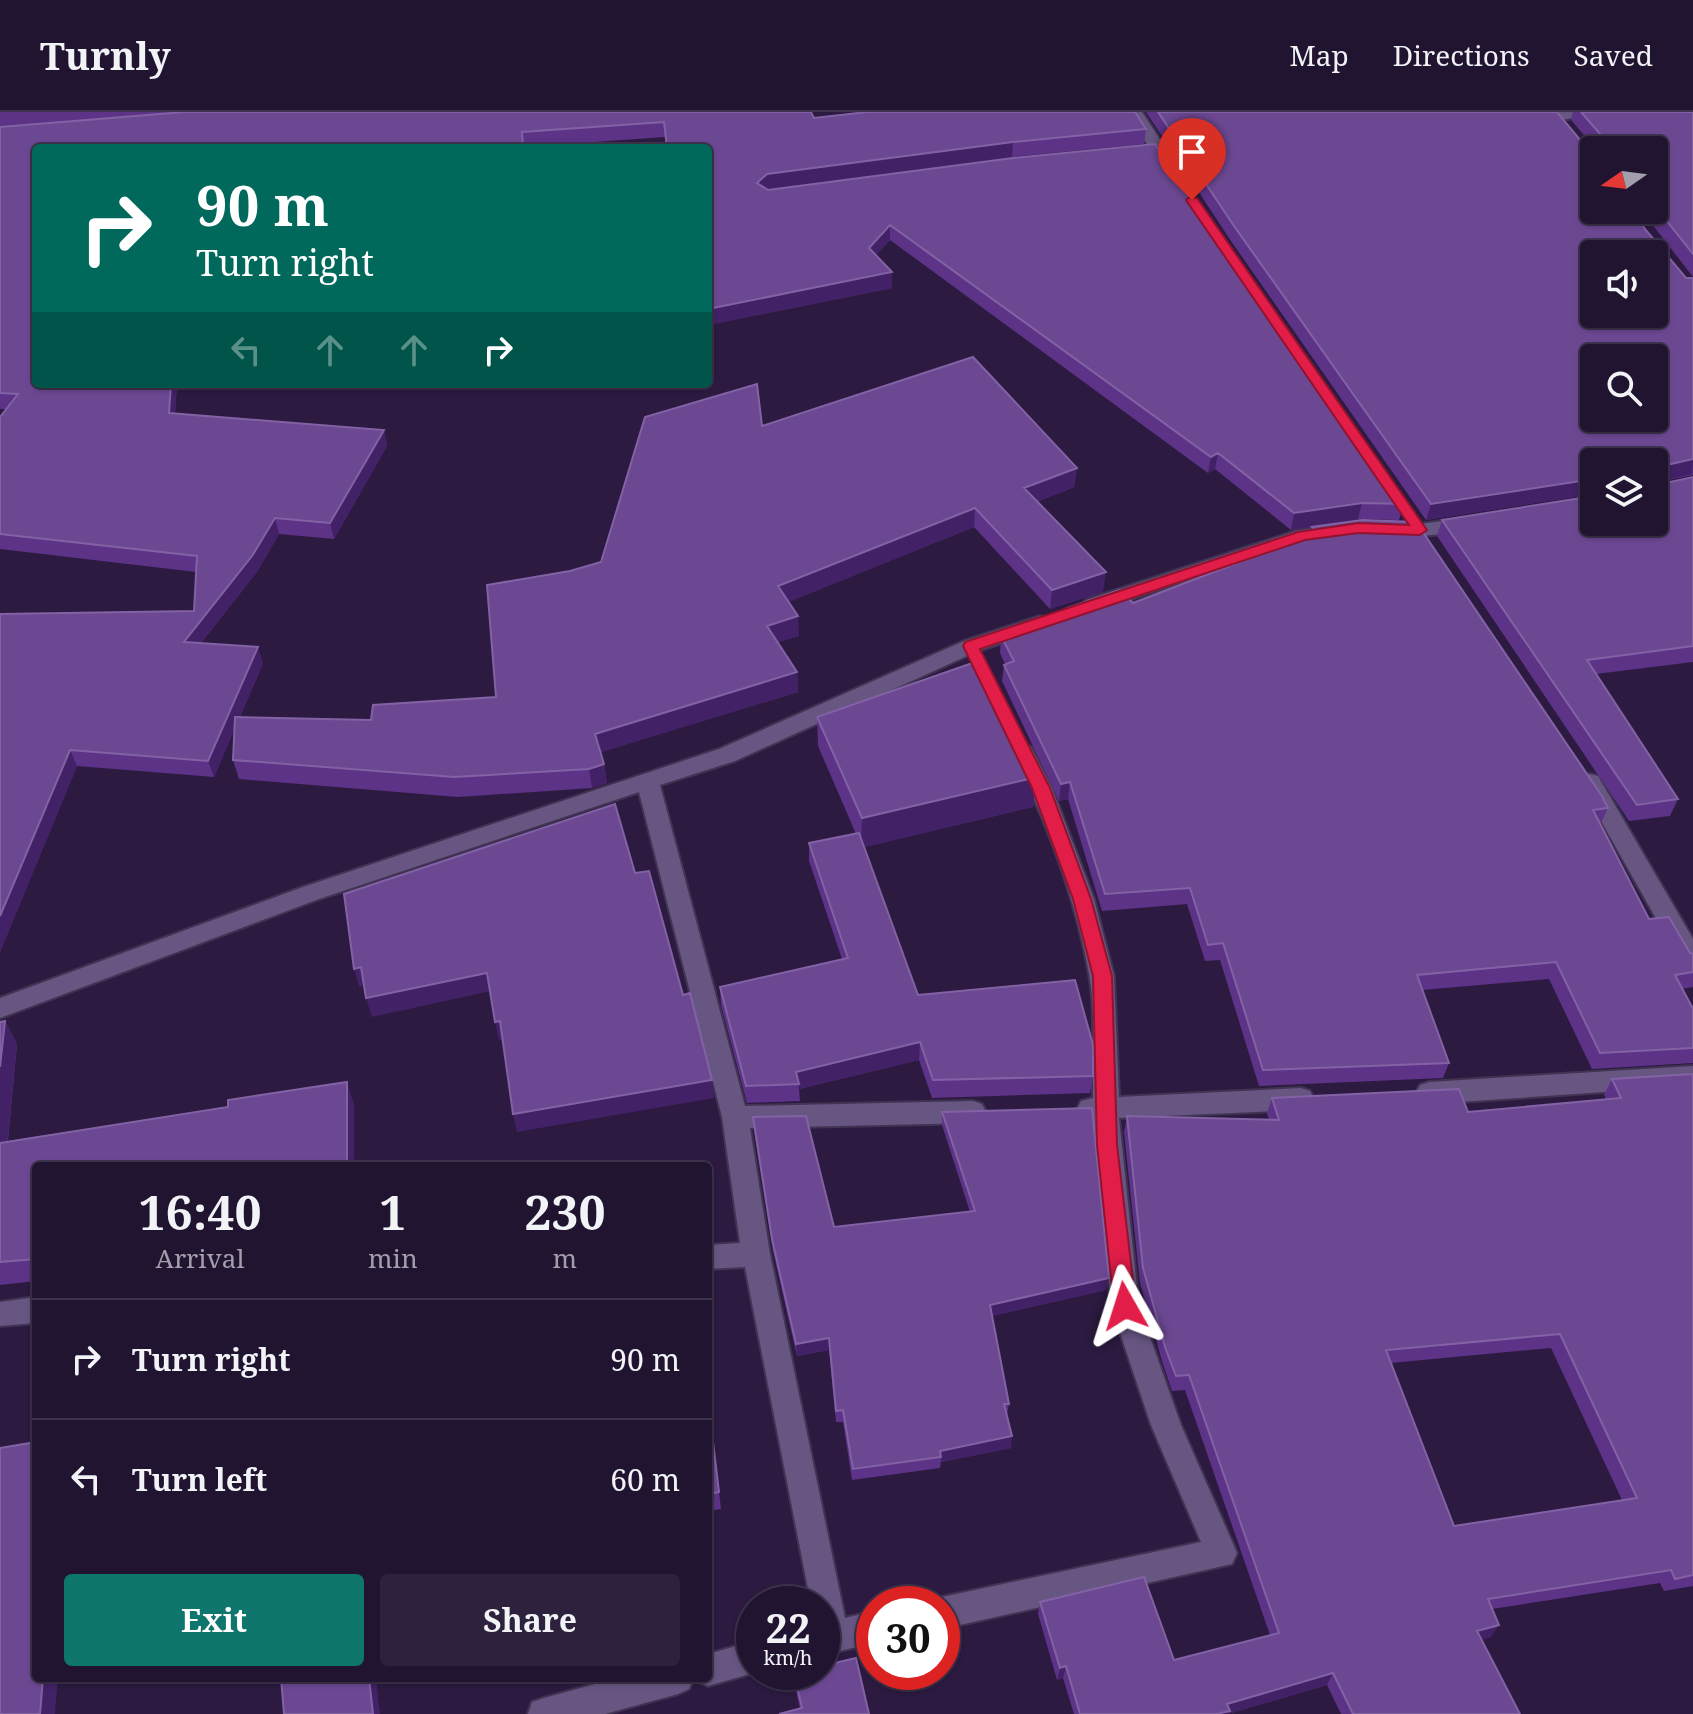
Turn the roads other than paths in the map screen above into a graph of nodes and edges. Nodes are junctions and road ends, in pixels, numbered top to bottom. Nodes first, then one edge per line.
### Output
1 (1134, 112) edge
2 (1579, 112) edge
3 (1552, 113) edge
4 (1570, 135) edge
5 (1186, 191) edge
6 (1402, 504) edge
7 (1488, 521) edge
8 (1424, 536) junction
9 (971, 646) junction
10 (985, 675) edge
11 (1013, 732) edge
12 (1580, 766) edge
13 (648, 782) junction
14 (1693, 961) edge
15 (0, 1008) edge
16 (1693, 1076) edge
17 (1407, 1094) edge
18 (1328, 1098) edge
19 (1104, 1109) junction
20 (1058, 1110) edge
21 (997, 1111) edge
22 (735, 1117) junction
23 (756, 1254) junction
24 (712, 1257) edge
25 (32, 1310) edge
26 (1, 1314) edge
27 (818, 1586) edge
28 (960, 1609) edge
29 (736, 1662) edge
30 (712, 1669) edge
31 (663, 1682) edge
32 (544, 1714) edge

1 - 5 street
2 - 3 street
3 - 4 street
6 - 8 street
7 - 8 street
8 - 9 street
9 - 10 street
9 - 13 street
11 - 19 street
12 - 14 street
13 - 15 street
13 - 22 street
16 - 17 street
18 - 19 street
19 - 20 street
19 - 28 street
21 - 22 street
22 - 23 street
23 - 24 street
23 - 27 street
25 - 26 street
29 - 30 street
31 - 32 street

